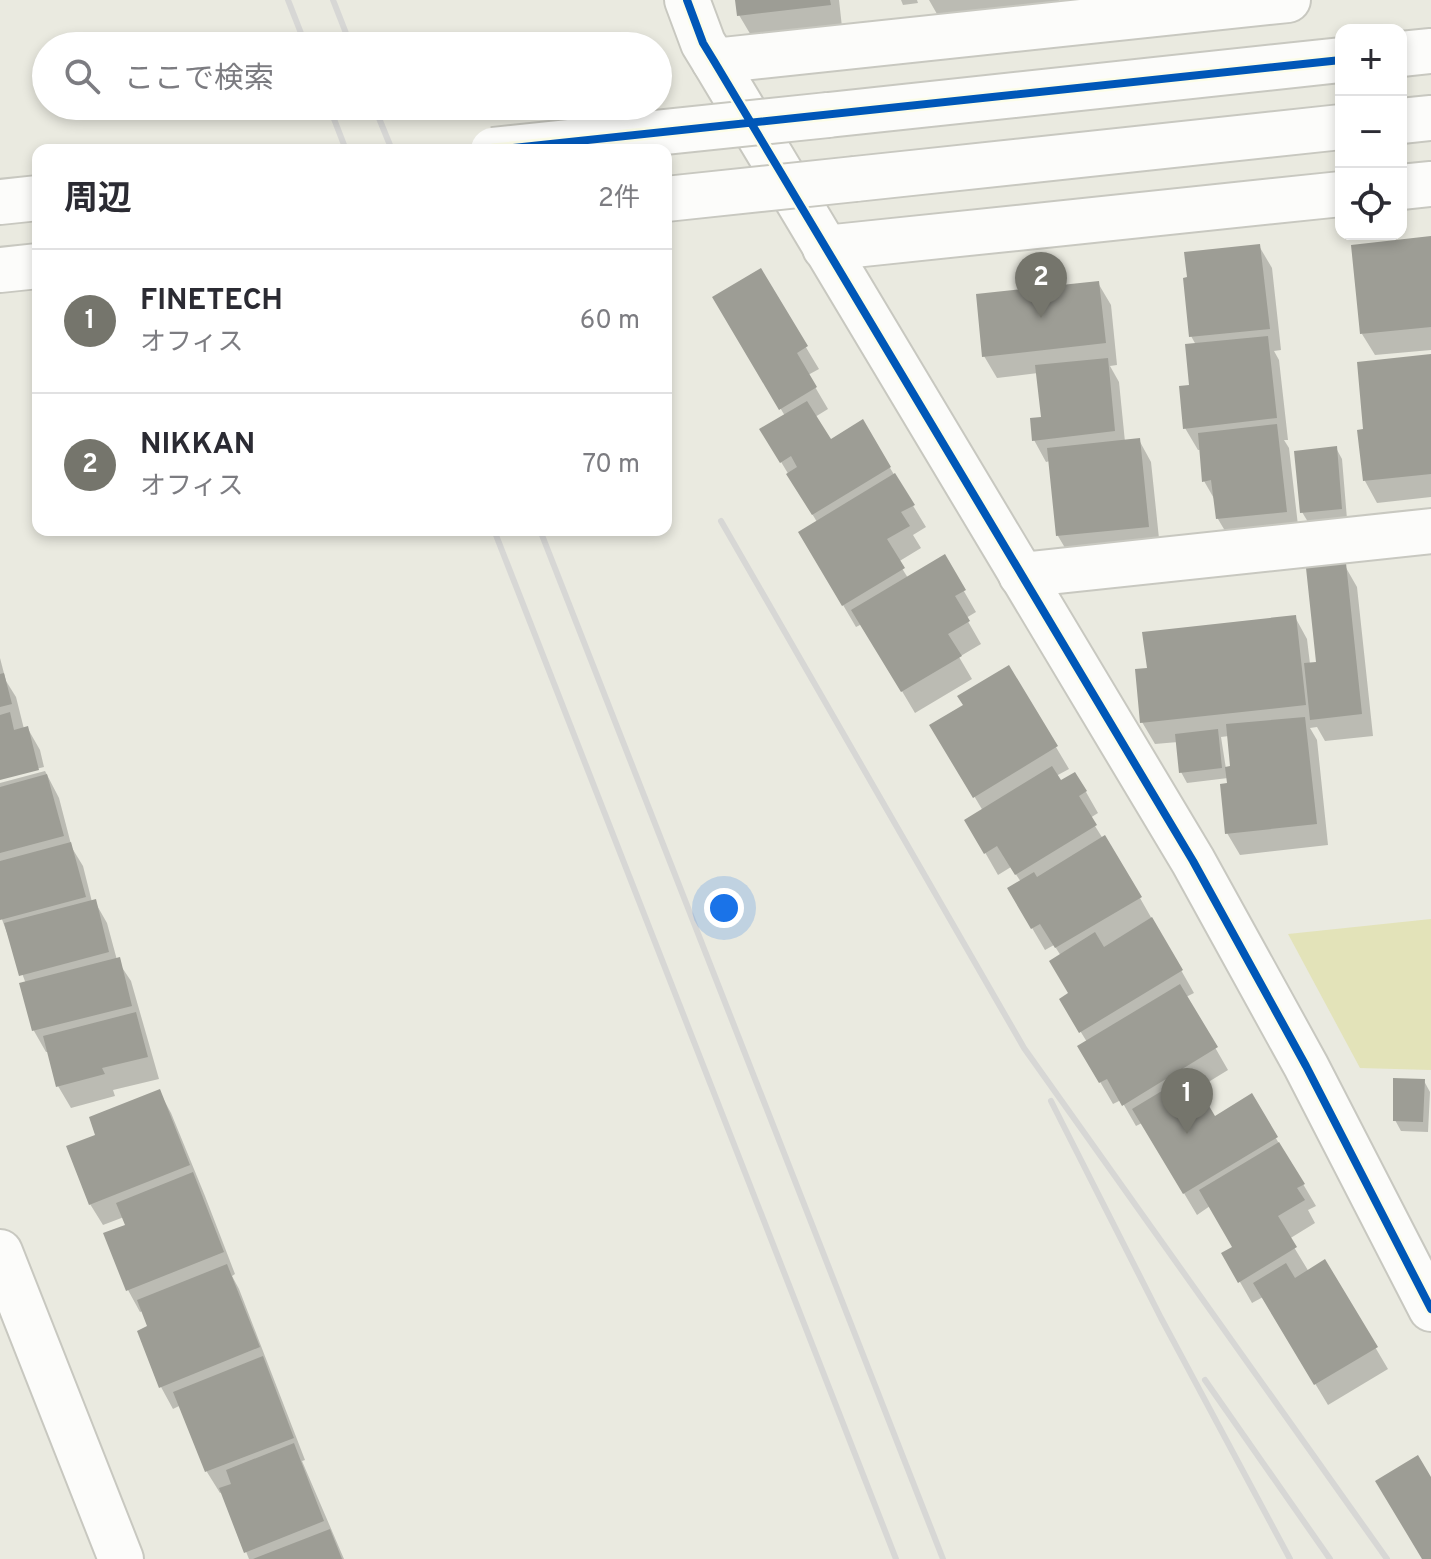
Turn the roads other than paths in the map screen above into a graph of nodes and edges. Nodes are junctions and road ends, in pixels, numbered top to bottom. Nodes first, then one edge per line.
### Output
1 (687, 0) edge
2 (1288, 0) edge
3 (714, 61) junction
4 (1335, 61) edge
5 (1335, 128) edge
6 (550, 144) edge
7 (1431, 184) edge
8 (1407, 186) edge
9 (1335, 195) edge
10 (672, 198) edge
11 (32, 199) edge
12 (0, 202) edge
13 (825, 248) junction
14 (32, 267) edge
15 (0, 270) edge
16 (1431, 531) edge
17 (1021, 575) junction
18 (0, 1252) edge
19 (1431, 1309) edge
20 (121, 1559) edge

1 - 3 street
2 - 3 street
3 - 13 street
4 - 6 street, bridge
5 - 10 street, bridge
7 - 8 street
9 - 13 street
11 - 12 street
13 - 17 street
14 - 15 street
16 - 17 street
17 - 19 street
18 - 20 street

